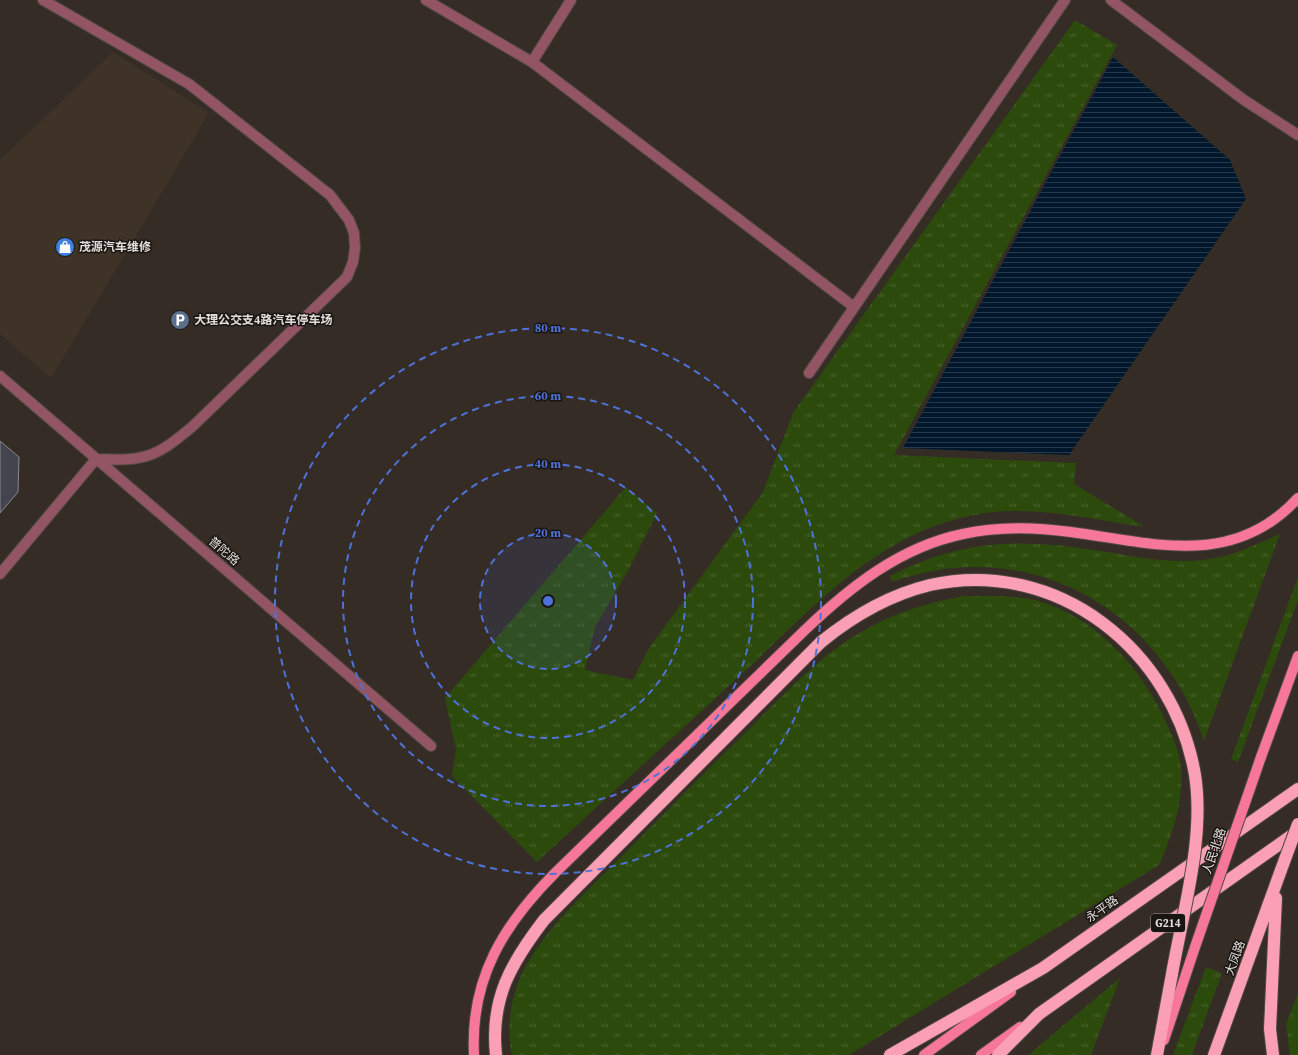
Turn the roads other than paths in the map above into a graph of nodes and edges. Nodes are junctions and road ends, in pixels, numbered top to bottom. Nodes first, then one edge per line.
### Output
1 (43, 0) edge
2 (426, 0) edge
3 (571, 0) edge
4 (1066, 0) edge
5 (1111, 0) edge
6 (532, 62) junction
7 (1298, 135) edge
8 (854, 307) junction
9 (809, 373) dead end
10 (0, 376) edge
11 (96, 459) junction
12 (1298, 498) edge
13 (0, 574) edge
14 (1298, 656) edge
15 (431, 746) dead end
16 (1298, 789) edge
17 (1298, 824) edge
18 (1298, 831) edge
19 (1276, 886) junction
20 (1043, 968) junction
21 (1039, 1014) junction
22 (474, 1055) edge
23 (496, 1055) edge
24 (890, 1055) edge
25 (924, 1055) edge
26 (981, 1055) edge
27 (998, 1055) edge
28 (1158, 1055) edge
29 (1214, 1055) edge
30 (1273, 1055) edge

1 - 11 street
2 - 6 street
3 - 6 street
4 - 8 street
5 - 7 street
6 - 8 street
8 - 9 street
10 - 11 street, 普陀路
11 - 13 street
11 - 15 street, 普陀路
12 - 22 main road
14 - 28 main road, 人民北路, bridge
16 - 20 highway, 永平路 / G214
17 - 19 highway, 大凤路, bridge
18 - 21 highway, G214
19 - 29 highway, 大凤路
19 - 30 highway
20 - 24 highway
20 - 25 main road, 永平路
21 - 26 main road
21 - 27 highway
23 - 28 highway, bridge

